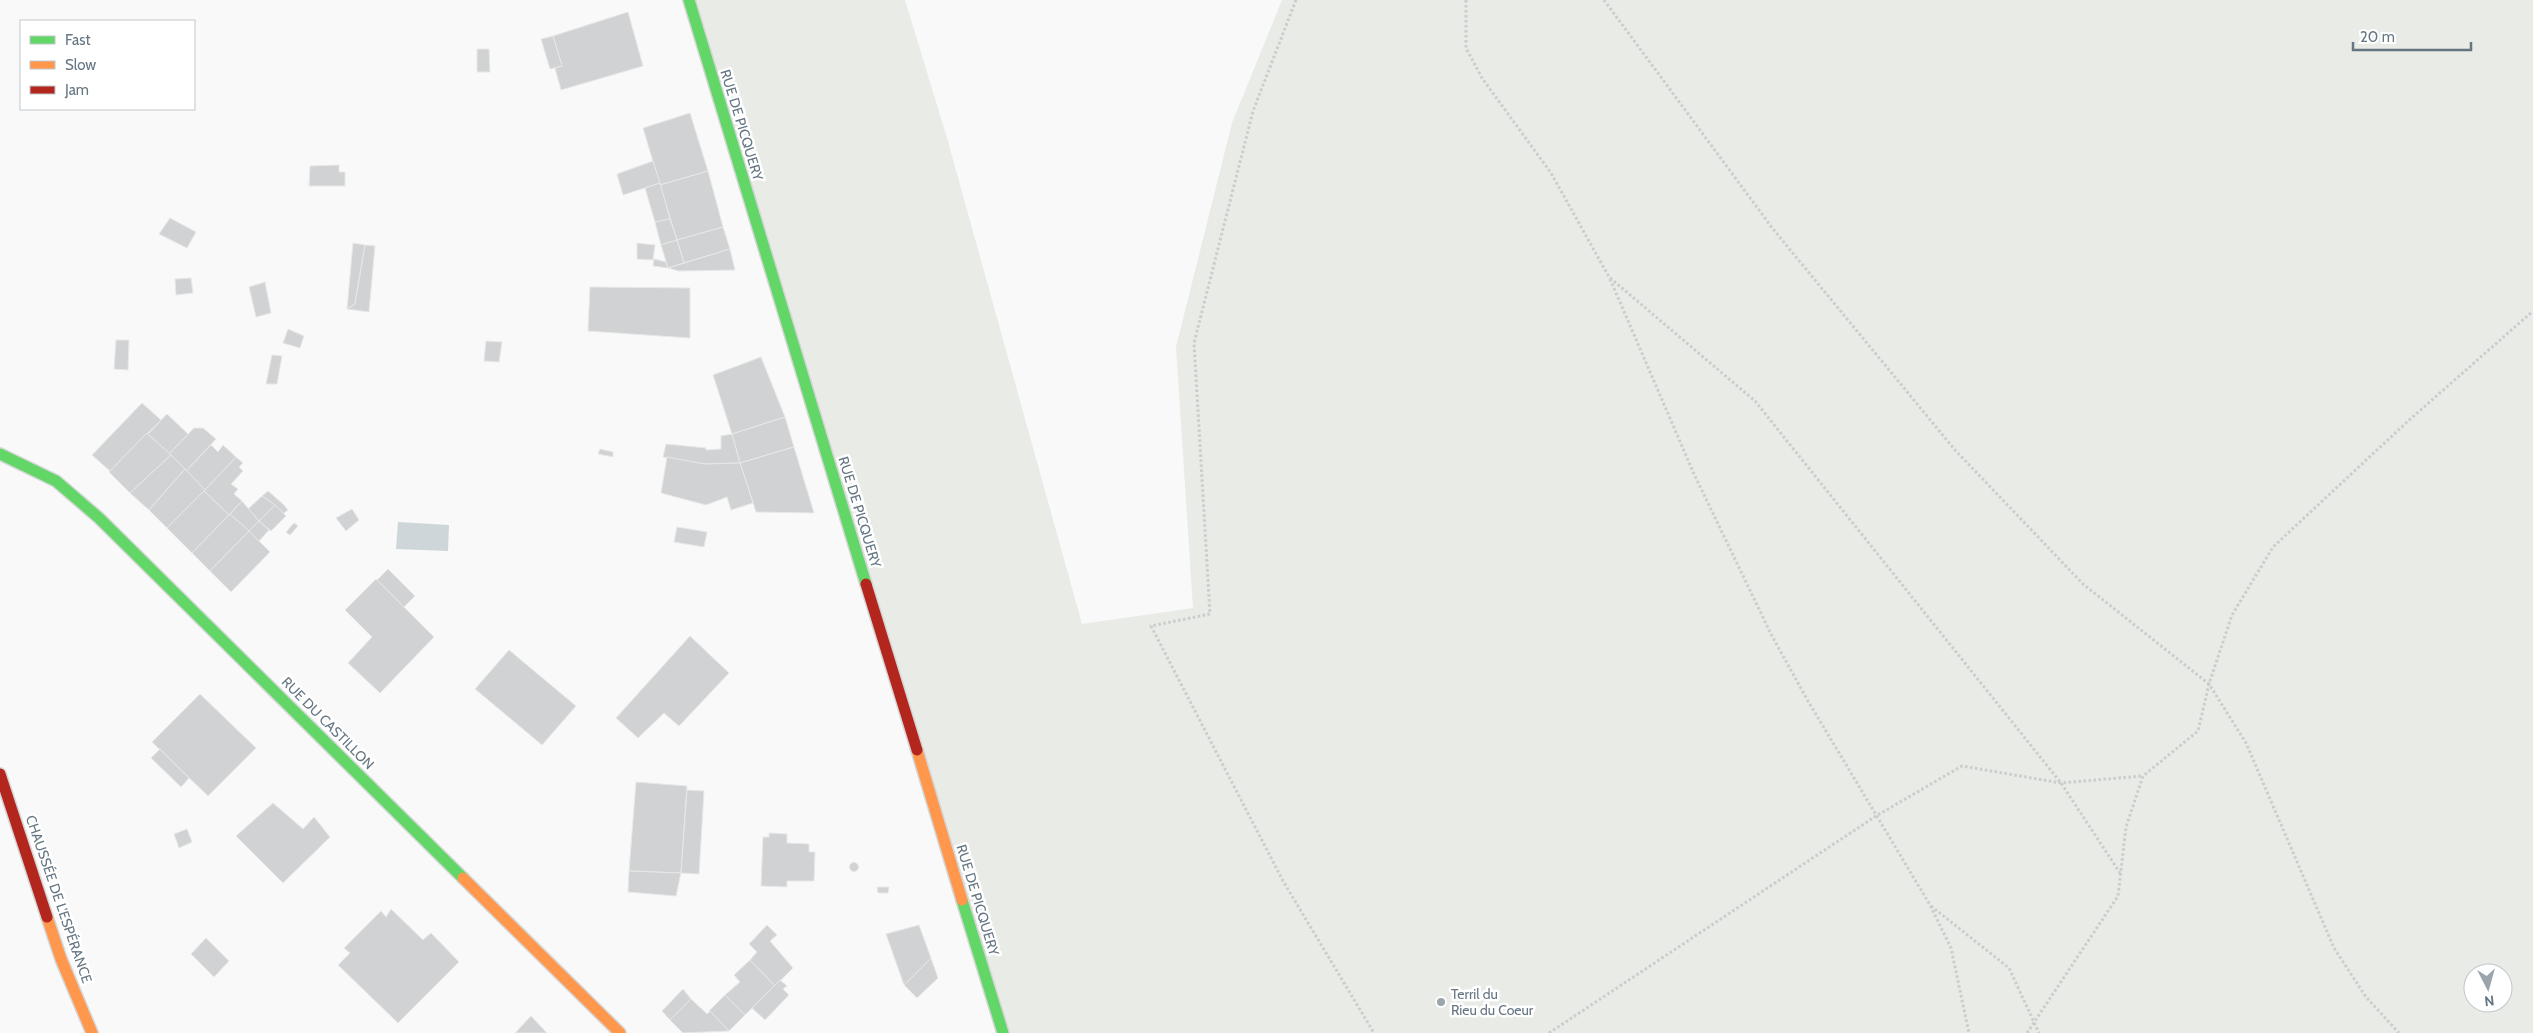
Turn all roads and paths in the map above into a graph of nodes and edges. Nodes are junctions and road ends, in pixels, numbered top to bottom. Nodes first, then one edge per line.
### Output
1 (689, 0) edge
2 (1296, 0) edge
3 (1466, 0) edge
4 (1604, 0) edge
5 (1609, 277) junction
6 (2533, 311) edge
7 (0, 454) edge
8 (2209, 684) junction
9 (0, 774) edge
10 (2143, 776) junction
11 (2061, 783) junction
12 (1876, 816) junction
13 (2120, 873) junction
14 (1930, 905) junction
15 (2033, 1023) junction
16 (92, 1033) edge
17 (620, 1033) edge
18 (1003, 1033) edge
19 (1374, 1033) edge
20 (1549, 1033) edge
21 (1969, 1033) edge
22 (2027, 1033) edge
23 (2039, 1033) edge
24 (2399, 1033) edge

1 - 18 street, RUE DE PICQUERY
2 - 19 path
3 - 5 path
4 - 8 path
5 - 11 path
5 - 12 path
6 - 8 path
7 - 17 street, RUE DU CASTILLON
8 - 10 path
8 - 24 path
9 - 16 street, CHAUSSÉE DE L'ESPÉRANCE
10 - 11 path
10 - 13 path
11 - 12 path
11 - 13 path
12 - 14 path
12 - 20 path
13 - 15 path
14 - 15 path
14 - 21 path
15 - 22 path
15 - 23 path

